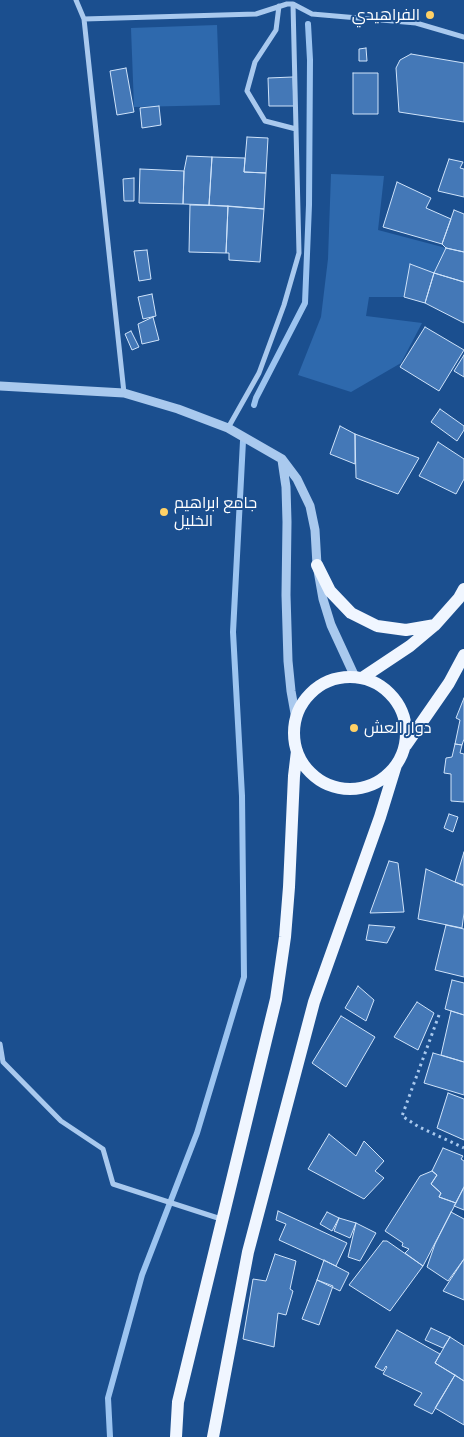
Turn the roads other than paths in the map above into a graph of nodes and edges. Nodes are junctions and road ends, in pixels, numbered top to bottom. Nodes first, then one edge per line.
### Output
1 (76, 0) edge
2 (293, 4) junction
3 (279, 6) junction
4 (84, 19) junction
5 (464, 36) edge
6 (296, 129) junction
7 (0, 386) edge
8 (124, 393) junction
9 (228, 428) junction
10 (282, 459) junction
11 (317, 565) junction
12 (464, 589) edge
13 (435, 625) junction
14 (464, 655) edge
15 (359, 677) junction
16 (296, 719) junction
17 (405, 747) junction
18 (297, 750) junction
19 (396, 765) junction
20 (0, 1044) edge
21 (224, 1219) junction
22 (176, 1437) edge
23 (213, 1437) edge

1 - 4 street
2 - 3 street
2 - 5 street
2 - 6 street
3 - 4 street
3 - 6 street
4 - 8 street
6 - 9 street
7 - 8 street
8 - 9 street
9 - 10 street
10 - 11 street
10 - 16 street
11 - 13 main road
11 - 15 street
12 - 13 main road
13 - 15 main road
14 - 17 main road
15 - 16 main road
15 - 17 main road
16 - 18 main road
17 - 19 main road
18 - 19 main road
18 - 21 main road
19 - 23 main road
20 - 21 street
21 - 22 main road

